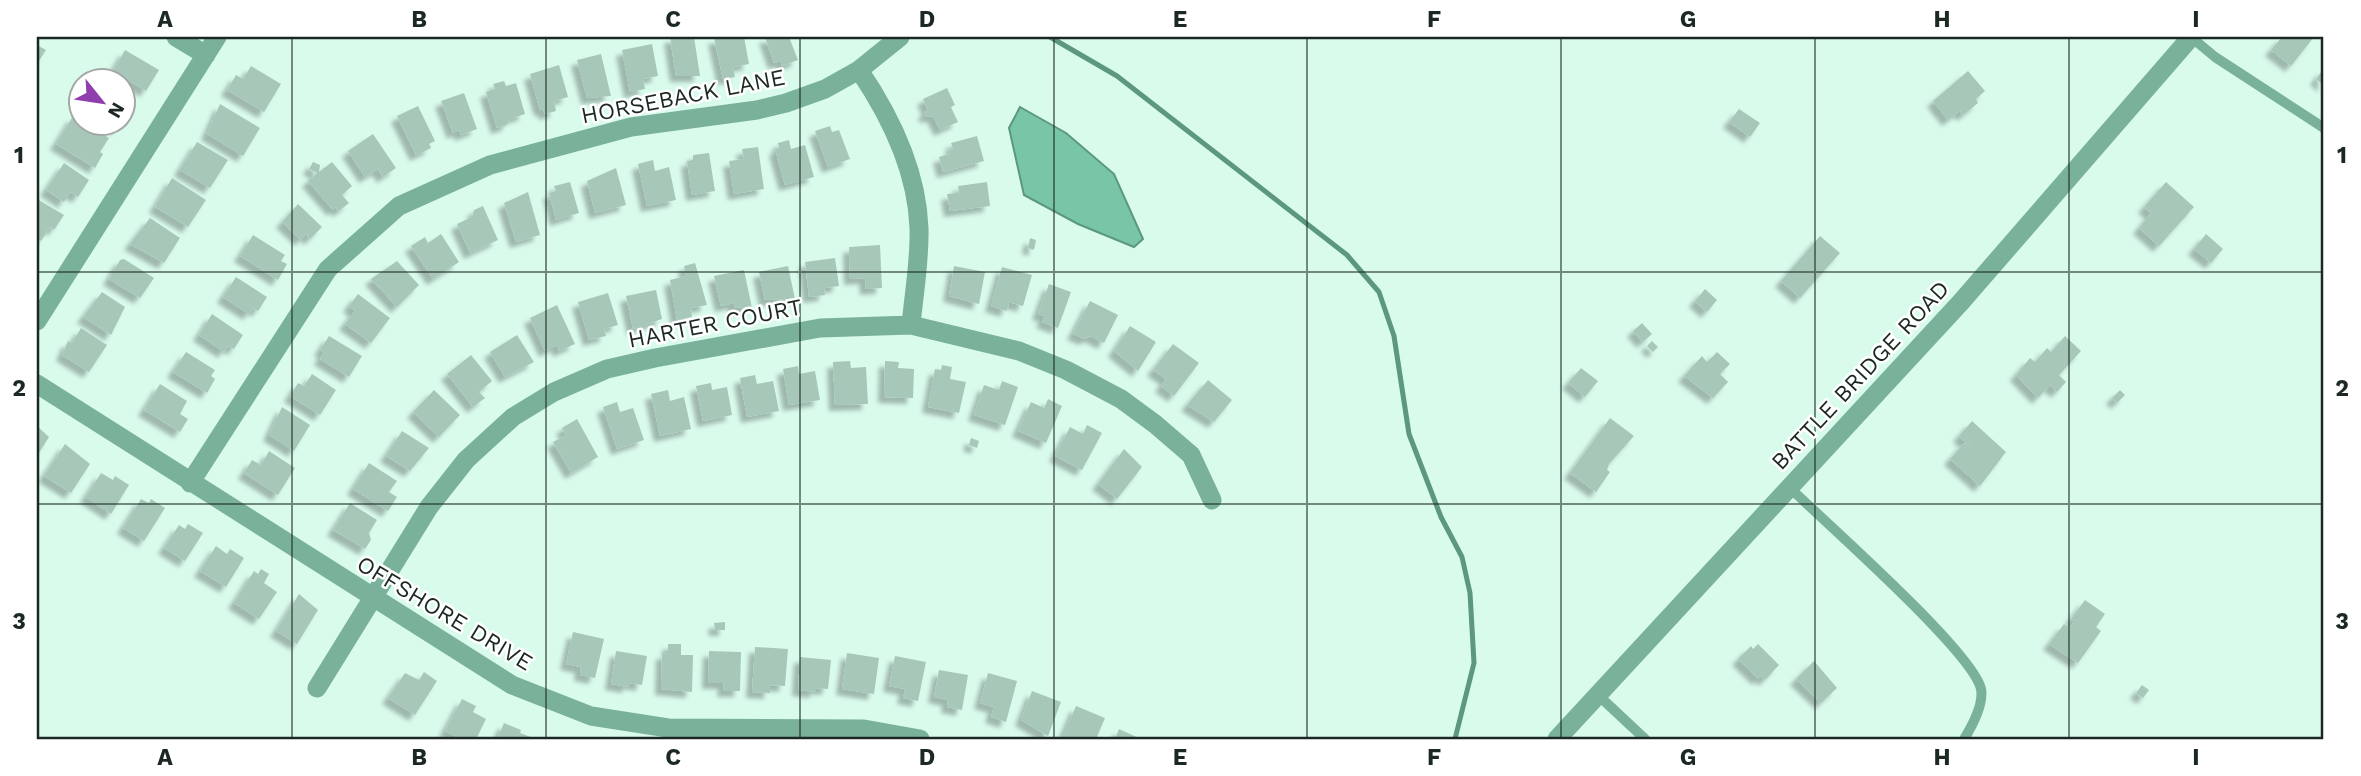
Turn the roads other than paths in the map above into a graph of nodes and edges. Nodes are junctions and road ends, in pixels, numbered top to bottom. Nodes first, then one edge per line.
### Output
1 (176, 37) edge
2 (217, 37) edge
3 (900, 37) edge
4 (2191, 37) edge
5 (206, 55) junction
6 (859, 70) junction
7 (2324, 128) edge
8 (37, 321) edge
9 (911, 325) junction
10 (37, 384) edge
11 (190, 483) junction
12 (1789, 487) junction
13 (1212, 500) dead end
14 (372, 599) junction
15 (317, 688) dead end
16 (1598, 695) junction
17 (1640, 738) edge
18 (920, 739) edge
19 (1558, 739) edge
20 (1964, 739) edge

1 - 5 street
2 - 5 street
3 - 6 street, HORSEBACK LANE
4 - 7 lane
4 - 12 street, BATTLE BRIDGE ROAD
5 - 8 street
6 - 9 street
6 - 11 street, HORSEBACK LANE
9 - 13 street, HARTER COURT
9 - 14 street, HARTER COURT
10 - 11 street, OFFSHORE DRIVE
11 - 14 street, OFFSHORE DRIVE
12 - 16 street, BATTLE BRIDGE ROAD
12 - 20 lane
14 - 15 street, HARTER COURT
14 - 18 street, OFFSHORE DRIVE
16 - 17 lane
16 - 19 street, BATTLE BRIDGE ROAD

